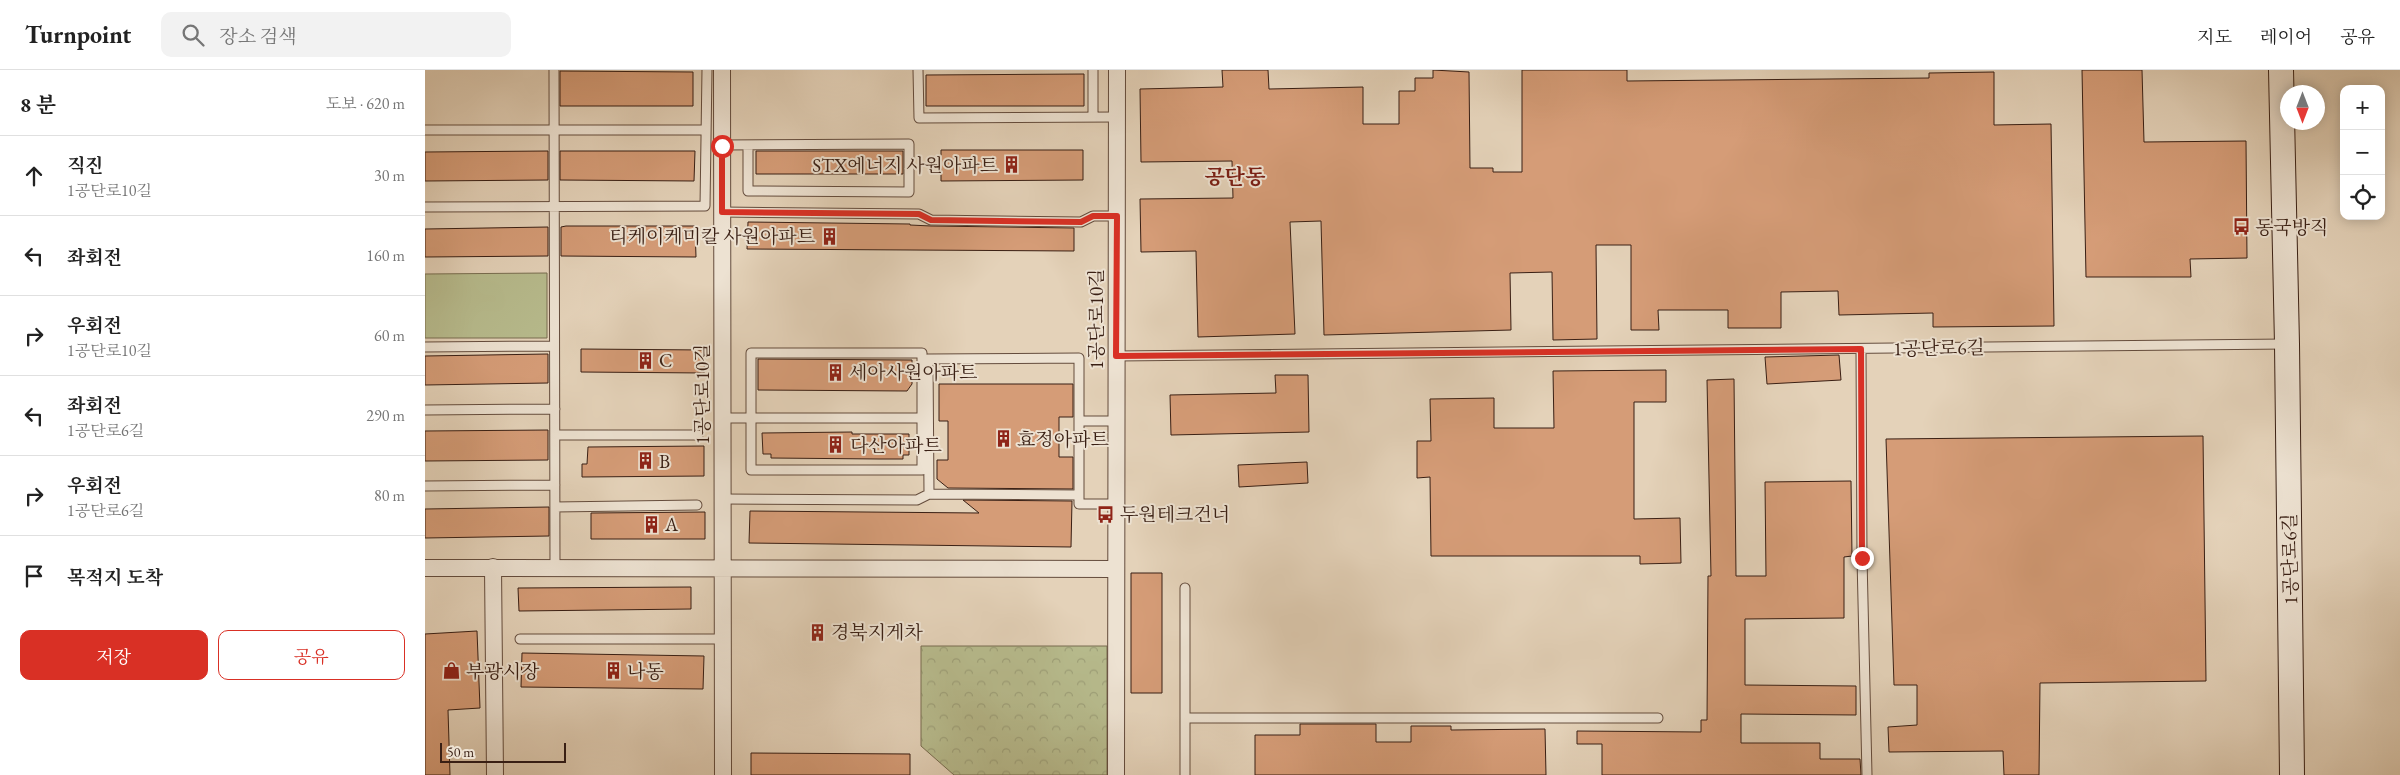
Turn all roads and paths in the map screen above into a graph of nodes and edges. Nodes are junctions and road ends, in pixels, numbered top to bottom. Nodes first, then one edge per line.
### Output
1 (553, 70) edge
2 (707, 70) edge
3 (722, 70) edge
4 (918, 70) edge
5 (1093, 70) edge
6 (1117, 70) edge
7 (2281, 70) edge
8 (1093, 117) junction
9 (1117, 117) junction
10 (554, 129) junction
11 (425, 130) edge
12 (706, 130) junction
13 (722, 146) junction
14 (749, 146) junction
15 (554, 206) junction
16 (425, 207) edge
17 (722, 212) junction
18 (1117, 216) junction
19 (2287, 344) junction
20 (554, 346) junction
21 (425, 347) edge
22 (1861, 349) junction
23 (1116, 356) junction
24 (555, 409) junction
25 (425, 410) edge
26 (723, 418) junction
27 (751, 418) junction
28 (922, 418) junction
29 (1079, 420) junction
30 (1116, 420) junction
31 (555, 435) junction
32 (698, 435) dead end
33 (555, 485) junction
34 (425, 486) edge
35 (929, 494) junction
36 (1079, 495) junction
37 (723, 499) junction
38 (1116, 504) junction
39 (697, 505) dead end
40 (555, 507) junction
41 (493, 567) junction
42 (723, 567) junction
43 (425, 568) edge
44 (555, 568) junction
45 (1116, 569) junction
46 (1185, 588) dead end
47 (520, 640) dead end
48 (723, 640) junction
49 (1186, 718) junction
50 (1658, 718) dead end
51 (495, 775) edge
52 (723, 775) edge
53 (1116, 775) edge
54 (1185, 775) edge
55 (1867, 775) edge
56 (2292, 775) edge

1 - 10 lane
2 - 12 lane
3 - 13 street, 1공단로10길
4 - 8 lane
5 - 8 lane
6 - 9 street, 1공단로10길
7 - 19 street, 1공단로6길
8 - 9 lane
9 - 18 street, 1공단로10길
10 - 11 lane
10 - 12 lane
10 - 15 lane
12 - 15 lane
13 - 14 lane
13 - 17 street, 1공단로10길
14 - 14 lane
15 - 16 lane
15 - 20 lane
17 - 18 lane
17 - 26 street, 1공단로10길
18 - 23 street, 1공단로10길
19 - 22 lane, 1공단로6길
19 - 56 street, 1공단로6길
20 - 21 lane
20 - 24 lane
22 - 23 lane, 1공단로6길
22 - 55 lane
23 - 30 street, 1공단로10길
24 - 25 lane
24 - 31 lane
26 - 27 lane
26 - 37 street, 1공단로10길
27 - 28 lane
27 - 28 lane
27 - 28 lane
29 - 30 lane
29 - 35 lane
29 - 36 lane
30 - 38 street, 1공단로10길
31 - 32 lane
31 - 33 lane
33 - 34 lane
33 - 40 lane
35 - 36 lane
35 - 37 lane
36 - 38 lane
37 - 42 street, 1공단로10길
38 - 45 street, 1공단로10길
39 - 40 lane
40 - 44 lane
41 - 43 street
41 - 44 street
41 - 51 street
42 - 44 street
42 - 45 street
42 - 48 street, 1공단로10길
45 - 53 street, 1공단로10길
46 - 49 lane
47 - 48 lane
48 - 52 street, 1공단로10길
49 - 50 lane
49 - 54 lane

